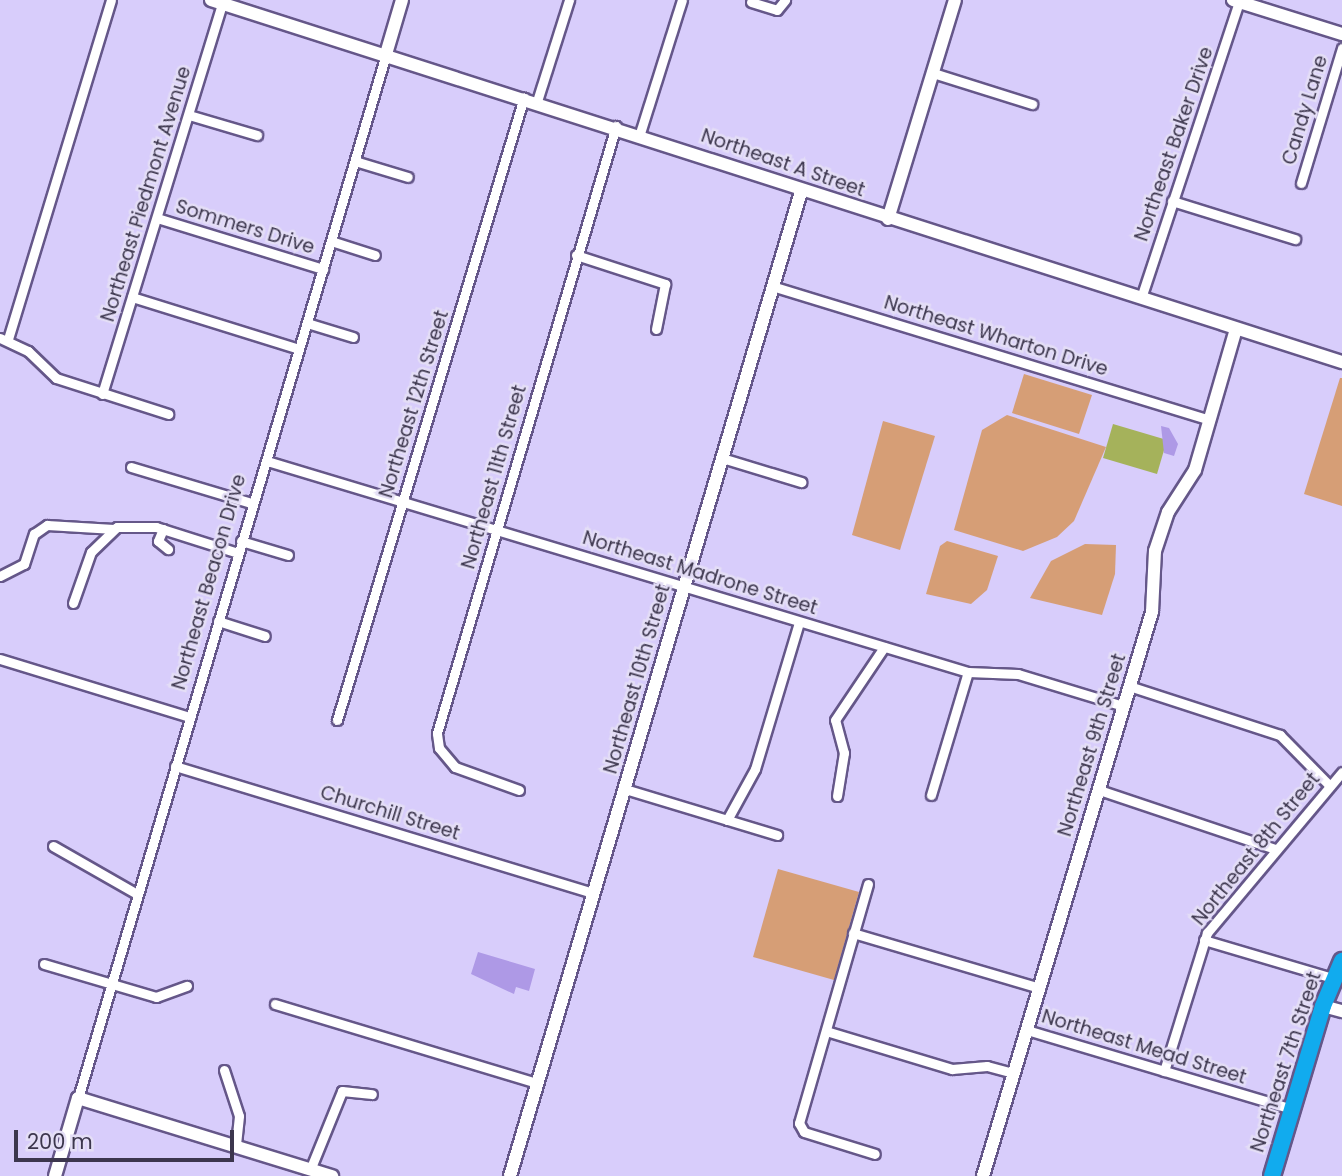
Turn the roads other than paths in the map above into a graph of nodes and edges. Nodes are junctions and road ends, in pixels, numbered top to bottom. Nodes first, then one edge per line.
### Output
1 (111, 0) edge
2 (401, 0) edge
3 (569, 0) edge
4 (682, 0) edge
5 (785, 0) edge
6 (955, 0) edge
7 (1236, 1) edge
8 (216, 2) edge
9 (751, 2) dead end
10 (1278, 6) edge
11 (1342, 34) edge
12 (1342, 48) edge
13 (386, 54) junction
14 (933, 73) junction
15 (524, 97) junction
16 (537, 101) junction
17 (1032, 104) dead end
18 (189, 114) junction
19 (616, 126) junction
20 (640, 133) junction
21 (257, 135) dead end
22 (355, 161) junction
23 (408, 177) dead end
24 (1301, 183) dead end
25 (801, 192) junction
26 (1172, 201) junction
27 (157, 218) junction
28 (888, 219) junction
29 (1295, 239) dead end
30 (331, 241) junction
31 (375, 255) dead end
32 (576, 255) junction
33 (323, 269) junction
34 (772, 286) junction
35 (132, 297) junction
36 (1141, 298) junction
37 (307, 323) junction
38 (656, 329) dead end
39 (1236, 329) junction
40 (353, 337) dead end
41 (4, 339) edge
42 (299, 349) junction
43 (1342, 362) edge
44 (102, 394) junction
45 (168, 414) dead end
46 (1209, 420) junction
47 (722, 458) junction
48 (267, 461) junction
49 (131, 467) dead end
50 (801, 482) dead end
51 (404, 501) junction
52 (250, 503) junction
53 (114, 529) junction
54 (163, 529) junction
55 (497, 529) junction
56 (241, 541) junction
57 (168, 549) dead end
58 (238, 553) junction
59 (288, 555) dead end
60 (0, 576) edge
61 (684, 586) junction
62 (73, 603) dead end
63 (218, 621) junction
64 (799, 622) junction
65 (265, 636) dead end
66 (884, 646) junction
67 (0, 659) edge
68 (968, 672) junction
69 (1129, 686) junction
70 (1124, 706) junction
71 (190, 718) junction
72 (337, 720) dead end
73 (175, 766) junction
74 (1342, 772) edge
75 (1330, 786) junction
76 (625, 789) junction
77 (519, 790) dead end
78 (1098, 790) junction
79 (931, 795) dead end
80 (837, 796) dead end
81 (727, 820) junction
82 (777, 835) dead end
83 (53, 846) dead end
84 (1275, 849) junction
85 (868, 884) dead end
86 (594, 893) junction
87 (137, 894) junction
88 (853, 933) junction
89 (1204, 940) junction
90 (1342, 961) edge
91 (44, 964) dead end
92 (1332, 978) junction
93 (109, 983) junction
94 (187, 986) dead end
95 (1040, 988) junction
96 (275, 1004) dead end
97 (1323, 1006) junction
98 (1342, 1011) edge
99 (1027, 1030) junction
100 (826, 1031) junction
101 (223, 1070) dead end
102 (1164, 1071) junction
103 (1014, 1073) junction
104 (537, 1083) junction
105 (372, 1094) dead end
106 (78, 1098) junction
107 (1292, 1110) junction
108 (236, 1147) junction
109 (876, 1154) dead end
110 (310, 1170) junction
111 (55, 1176) edge
112 (332, 1176) edge
113 (510, 1176) edge
114 (983, 1176) edge
115 (1272, 1176) edge

1 - 41 street
2 - 13 street, Northeast Beacon Drive
3 - 16 street
4 - 20 street
5 - 9 street
6 - 14 street
7 - 10 street
7 - 26 street, Northeast Baker Drive
8 - 13 street, Northeast A Street
8 - 18 street, Northeast Piedmont Avenue
10 - 11 street
12 - 24 street, Candy Lane
13 - 15 street, Northeast A Street
13 - 22 street, Northeast Beacon Drive
14 - 17 street
14 - 28 street
15 - 16 street, Northeast A Street
15 - 51 street, Northeast 12th Street
16 - 19 street, Northeast A Street
18 - 21 street
18 - 27 street, Northeast Piedmont Avenue
19 - 20 street, Northeast A Street
19 - 32 street, Northeast 11th Street
20 - 25 street, Northeast A Street
22 - 23 street
22 - 30 street, Northeast Beacon Drive
25 - 28 street, Northeast A Street
25 - 34 street, Northeast 10th Street
26 - 29 street
26 - 36 street, Northeast Baker Drive
27 - 33 street, Sommers Drive
27 - 35 street, Northeast Piedmont Avenue
28 - 36 street, Northeast A Street
30 - 31 street
30 - 33 street, Northeast Beacon Drive
32 - 38 street
32 - 55 street, Northeast 11th Street
33 - 37 street, Northeast Beacon Drive
34 - 46 street, Northeast Wharton Drive
34 - 47 street, Northeast 10th Street
35 - 42 street
35 - 44 street, Northeast Piedmont Avenue
36 - 39 street, Northeast A Street
37 - 40 street
37 - 42 street, Northeast Beacon Drive
39 - 43 street, Northeast A Street
39 - 46 street, Northeast 9th Street
41 - 44 street
42 - 48 street, Northeast Beacon Drive
44 - 45 street
46 - 69 street, Northeast 9th Street
47 - 50 street
47 - 61 street, Northeast 10th Street
48 - 51 street, Northeast Madrone Street
48 - 52 street, Northeast Beacon Drive
49 - 52 street
51 - 55 street, Northeast Madrone Street
51 - 72 street, Northeast 12th Street
52 - 56 street, Northeast Beacon Drive
53 - 54 street
53 - 60 street
53 - 62 street
54 - 57 street
54 - 58 street
55 - 61 street, Northeast Madrone Street
55 - 77 street, Northeast 11th Street
56 - 58 street, Northeast Beacon Drive
56 - 59 street
58 - 63 street, Northeast Beacon Drive
61 - 64 street, Northeast Madrone Street
61 - 76 street, Northeast 10th Street
63 - 65 street
63 - 71 street, Northeast Beacon Drive
64 - 66 street, Northeast Madrone Street
64 - 81 street
66 - 68 street, Northeast Madrone Street
66 - 80 street
67 - 71 street
68 - 70 street, Northeast Madrone Street
68 - 79 street
69 - 70 street, Northeast 9th Street
69 - 75 street
70 - 78 street, Northeast 9th Street
71 - 73 street, Northeast Beacon Drive
73 - 86 street, Churchill Street
73 - 87 street, Northeast Beacon Drive
74 - 75 street, Northeast 8th Street
75 - 84 street, Northeast 8th Street
76 - 81 street
76 - 86 street, Northeast 10th Street
78 - 84 street
78 - 95 street, Northeast 9th Street
81 - 82 street
83 - 87 street
84 - 89 street, Northeast 8th Street
85 - 88 street
86 - 104 street, Northeast 10th Street
87 - 93 street, Northeast Beacon Drive
88 - 95 street
88 - 100 street
89 - 92 street
89 - 102 street, Northeast 8th Street
90 - 92 highway, Northeast 7th Street
91 - 93 street
92 - 97 highway, Northeast 7th Street
93 - 94 street
93 - 106 street, Northeast Beacon Drive
95 - 99 street, Northeast 9th Street
96 - 104 street
97 - 98 street
97 - 107 highway, Northeast 7th Street
99 - 102 street, Northeast Mead Street
99 - 103 street, Northeast 9th Street
100 - 103 street
100 - 109 street
101 - 108 street
102 - 107 street, Northeast Mead Street
103 - 114 street, Northeast 9th Street
104 - 113 street, Northeast 10th Street
105 - 110 street
106 - 108 street
106 - 111 street, Northeast Beacon Drive
107 - 115 highway, Northeast 7th Street
108 - 110 street
110 - 112 street

